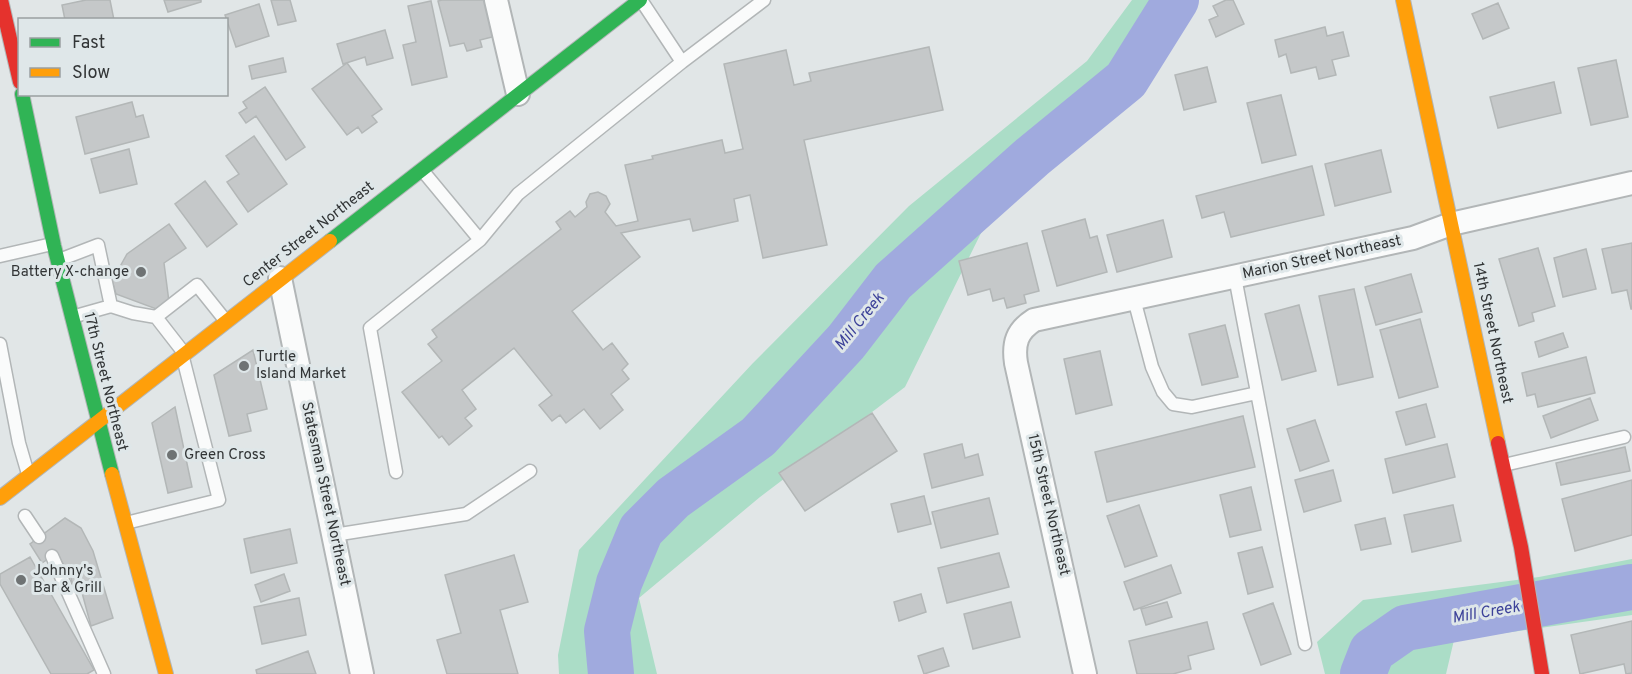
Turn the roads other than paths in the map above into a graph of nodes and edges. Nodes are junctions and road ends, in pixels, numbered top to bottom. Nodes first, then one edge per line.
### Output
1 (1, 0) edge
2 (496, 0) edge
3 (640, 0) edge
4 (764, 0) edge
5 (1403, 0) edge
6 (682, 62) junction
7 (18, 73) edge
8 (518, 94) junction
9 (22, 96) edge
10 (422, 169) junction
11 (1632, 183) edge
12 (1451, 224) junction
13 (480, 240) junction
14 (54, 244) junction
15 (0, 256) edge
16 (58, 260) junction
17 (1235, 277) junction
18 (280, 278) junction
19 (1134, 299) junction
20 (111, 306) junction
21 (156, 316) junction
22 (71, 317) junction
23 (225, 321) junction
24 (1017, 336) joint
25 (0, 344) edge
26 (183, 354) junction
27 (1257, 393) junction
28 (97, 421) junction
29 (1624, 436) dead end
30 (1503, 465) junction
31 (530, 471) dead end
32 (396, 472) dead end
33 (28, 475) junction
34 (0, 498) edge
35 (25, 516) dead end
36 (124, 524) junction
37 (334, 535) junction
38 (39, 537) dead end
39 (52, 556) dead end
40 (1305, 644) dead end
41 (1541, 669) edge
42 (162, 671) edge
43 (104, 674) edge
44 (362, 674) edge
45 (1085, 674) edge

1 - 7 main road
2 - 8 street
3 - 6 lane
3 - 8 main road, Center Street Northeast
4 - 6 lane
5 - 12 main road, 14th Street Northeast
6 - 13 lane
8 - 10 main road, Center Street Northeast
9 - 14 main road, 17th Street Northeast
10 - 13 lane
10 - 18 main road, Center Street Northeast
11 - 12 street, Marion Street Northeast
12 - 17 street, Marion Street Northeast
12 - 30 main road, 14th Street Northeast
13 - 32 lane
14 - 15 lane
14 - 16 main road, 17th Street Northeast
16 - 20 lane
16 - 22 main road, 17th Street Northeast
17 - 19 street, Marion Street Northeast
17 - 27 lane
18 - 23 main road, Center Street Northeast
18 - 37 street, Statesman Street Northeast
19 - 24 street, Marion Street Northeast
19 - 27 lane
20 - 21 lane
20 - 22 lane
21 - 23 lane
21 - 26 lane
22 - 28 main road, 17th Street Northeast
23 - 26 main road, Center Street Northeast
24 - 45 street, 15th Street Northeast
25 - 33 lane
26 - 28 main road, Center Street Northeast
26 - 36 lane
27 - 40 lane
28 - 33 main road, Center Street Northeast
28 - 36 main road, 17th Street Northeast
29 - 30 lane
30 - 41 main road, 14th Street Northeast
31 - 37 lane
33 - 34 main road, Center Street Northeast
35 - 38 lane
36 - 42 main road, 17th Street Northeast
37 - 44 street, Statesman Street Northeast
39 - 43 lane

